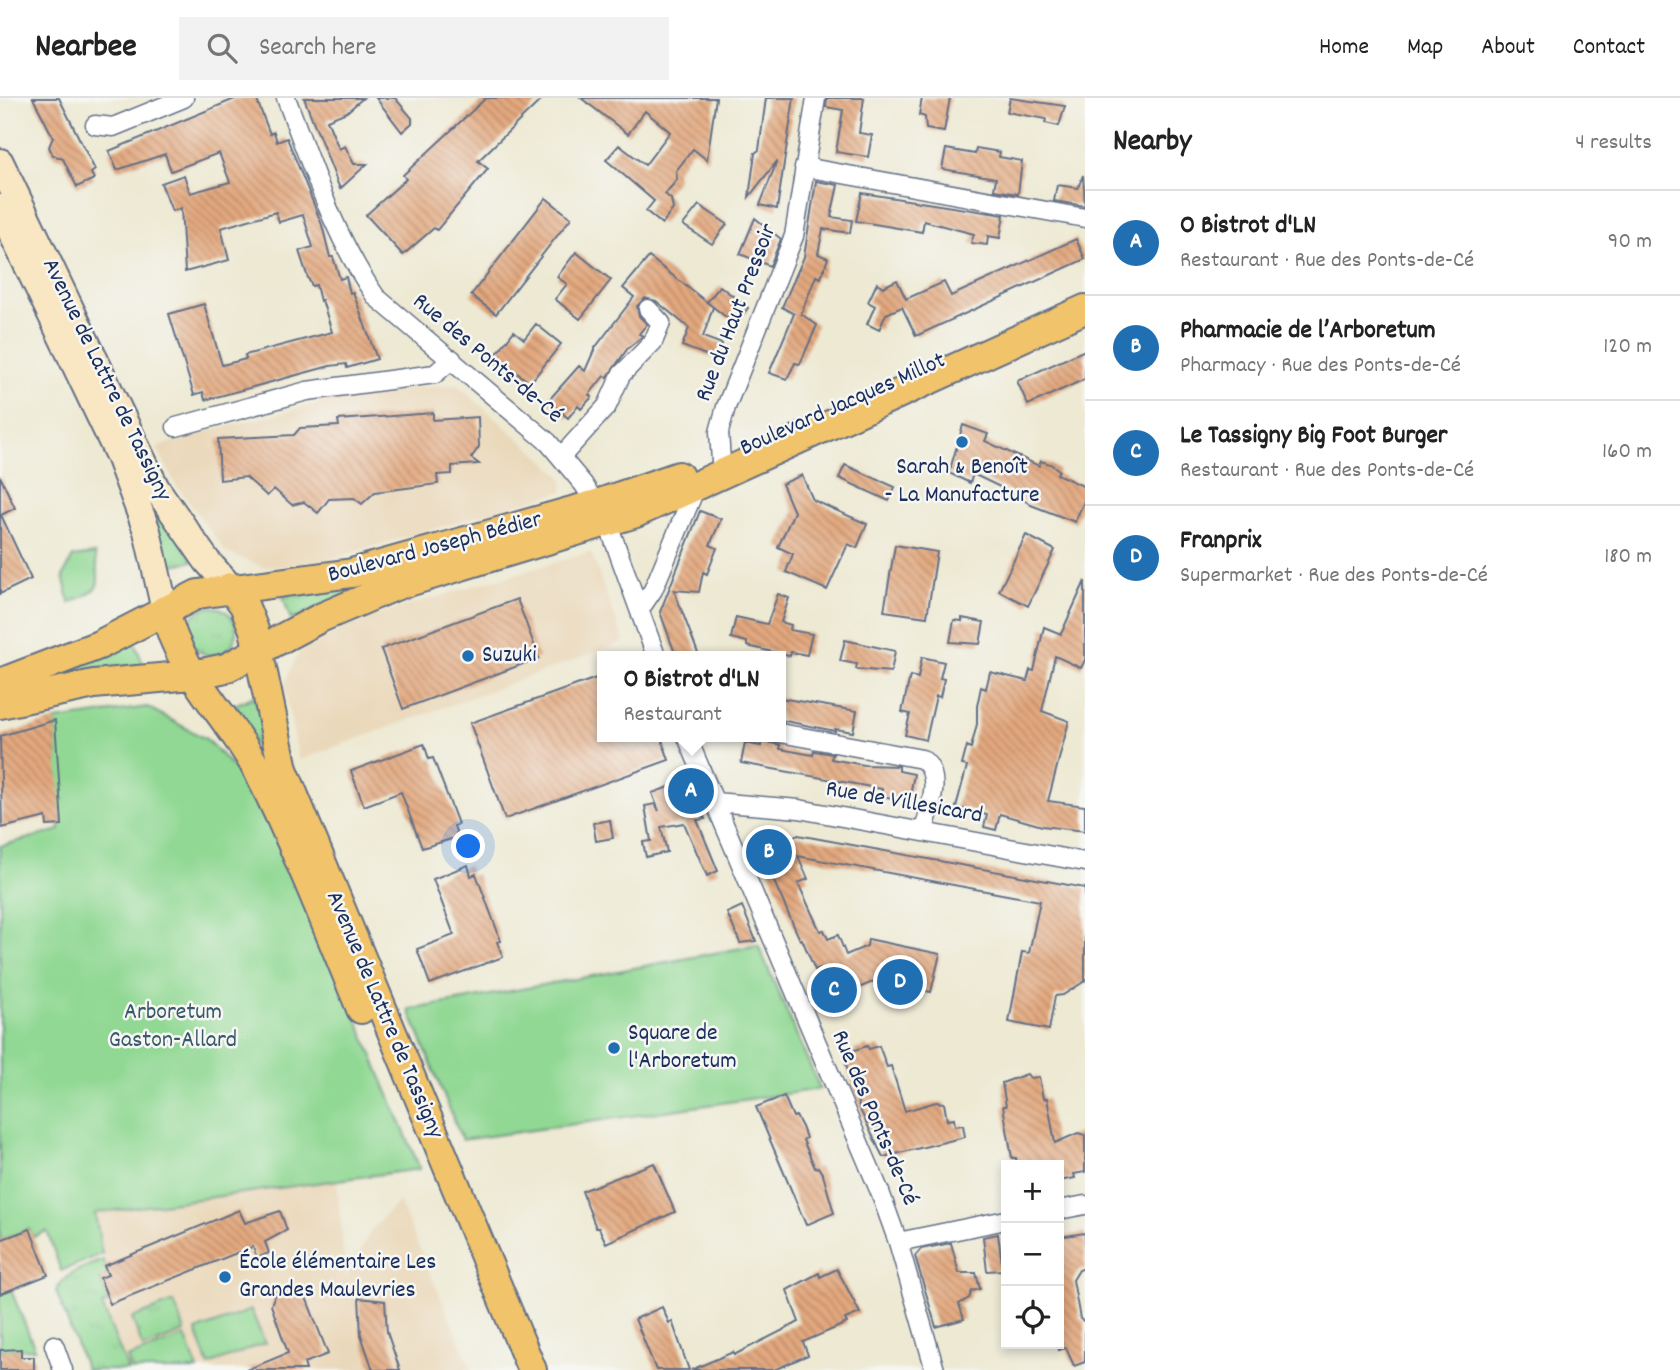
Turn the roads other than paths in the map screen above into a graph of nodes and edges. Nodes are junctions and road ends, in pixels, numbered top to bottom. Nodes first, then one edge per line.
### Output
1 (184, 98) edge
2 (286, 98) edge
3 (816, 98) edge
4 (95, 125) dead end
5 (0, 162) edge
6 (804, 167) junction
7 (0, 208) edge
8 (1085, 218) edge
9 (1085, 295) edge
10 (648, 309) dead end
11 (1085, 309) edge
12 (452, 359) junction
13 (176, 427) dead end
14 (561, 457) junction
15 (721, 461) junction
16 (696, 487) junction
17 (602, 514) junction
18 (230, 587) junction
19 (165, 610) junction
20 (640, 610) junction
21 (654, 651) edge
22 (258, 653) junction
23 (192, 675) junction
24 (0, 683) edge
25 (0, 704) edge
26 (786, 734) edge
27 (689, 742) edge
28 (714, 802) junction
29 (924, 830) junction
30 (1085, 862) edge
31 (1085, 1205) edge
32 (1064, 1209) edge
33 (1001, 1221) edge
34 (898, 1242) junction
35 (54, 1345) dead end
36 (63, 1370) edge
37 (512, 1370) edge
38 (532, 1370) edge
39 (935, 1370) edge

1 - 4 street
2 - 12 street, Rue des Ponts-de-Cé
3 - 6 street, Rue du Haut Pressoir
5 - 18 street, Avenue de Lattre de Tassigny
6 - 8 street
6 - 15 street, Rue du Haut Pressoir
7 - 19 street, Avenue de Lattre de Tassigny
9 - 15 main road, Boulevard Jacques Millot
10 - 14 street
11 - 16 main road, Boulevard Jacques Millot
12 - 13 street
12 - 14 street, Rue des Ponts-de-Cé
14 - 17 street, Rue des Ponts-de-Cé
15 - 17 main road, Boulevard Jacques Millot
16 - 17 main road, Boulevard Jacques Millot
16 - 20 street
17 - 18 main road, Boulevard Joseph Bédier
17 - 20 street, Rue des Ponts-de-Cé
17 - 22 main road, Boulevard Joseph Bédier
18 - 19 main road
18 - 22 main road
19 - 23 main road
19 - 24 main road
20 - 21 street, Rue des Ponts-de-Cé
22 - 23 main road
22 - 38 main road, Avenue de Lattre de Tassigny
23 - 25 main road
23 - 37 main road, Avenue de Lattre de Tassigny
26 - 29 street
27 - 28 street, Rue des Ponts-de-Cé
28 - 29 street, Rue de Villesicard
28 - 34 street, Rue des Ponts-de-Cé
29 - 30 street, Rue de Villesicard
31 - 32 street
33 - 34 street
34 - 39 street, Rue des Ponts-de-Cé
35 - 36 street

